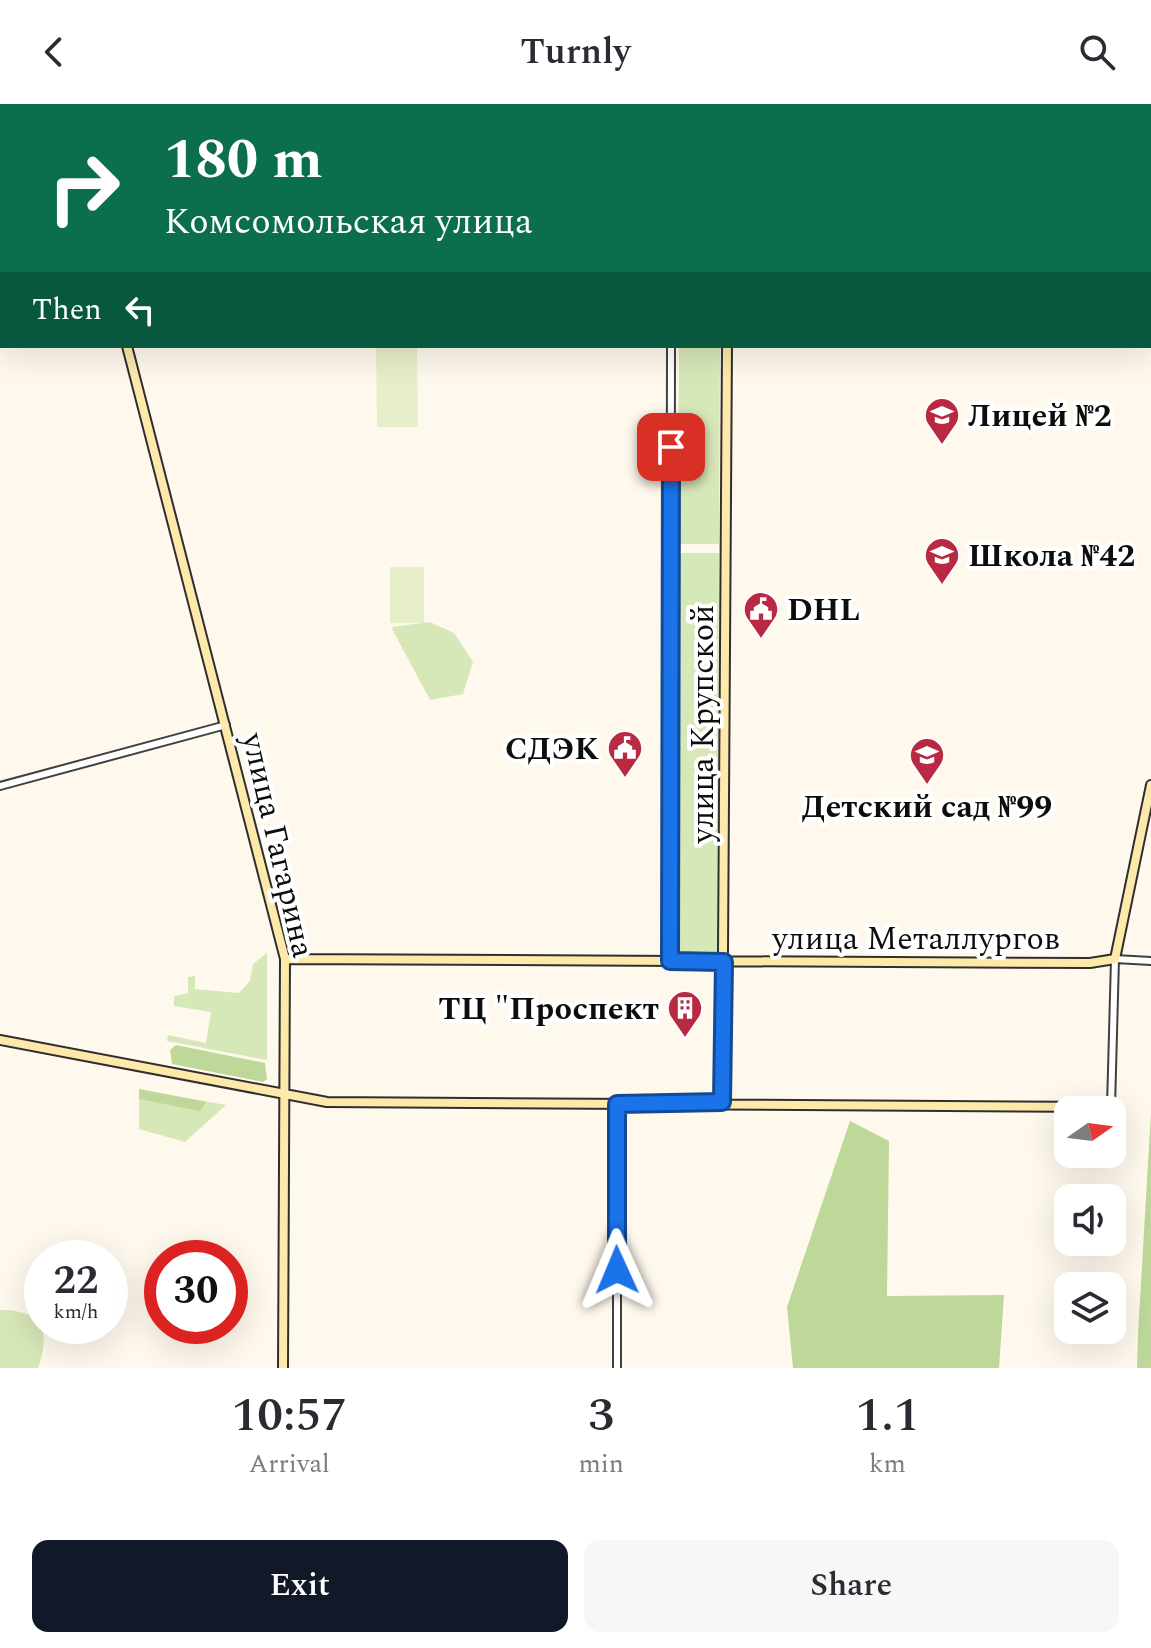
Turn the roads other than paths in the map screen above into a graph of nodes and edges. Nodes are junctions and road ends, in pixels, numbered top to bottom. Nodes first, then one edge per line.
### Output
1 (128, 348) edge
2 (671, 348) edge
3 (727, 348) edge
4 (226, 725) junction
5 (1151, 785) edge
6 (0, 786) edge
7 (285, 959) junction
8 (1115, 959) junction
9 (670, 961) junction
10 (1151, 961) edge
11 (724, 962) junction
12 (0, 1040) edge
13 (284, 1096) junction
14 (1111, 1096) edge
15 (722, 1102) junction
16 (617, 1104) junction
17 (1054, 1106) edge
18 (617, 1365) edge
19 (283, 1368) edge

1 - 4 street, улица Гагарина
2 - 9 street, улица Крупской
3 - 11 street, улица Крупской
4 - 6 street
4 - 7 street, улица Гагарина
5 - 8 street
7 - 9 street, улица Металлургов
7 - 13 street, улица Гагарина
8 - 10 street
8 - 11 street, улица Металлургов
8 - 14 street
9 - 11 street, улица Металлургов
11 - 15 street, улица Крупской
12 - 13 street
13 - 16 street
13 - 19 street, улица Гагарина
15 - 16 street
15 - 17 street
16 - 18 street

